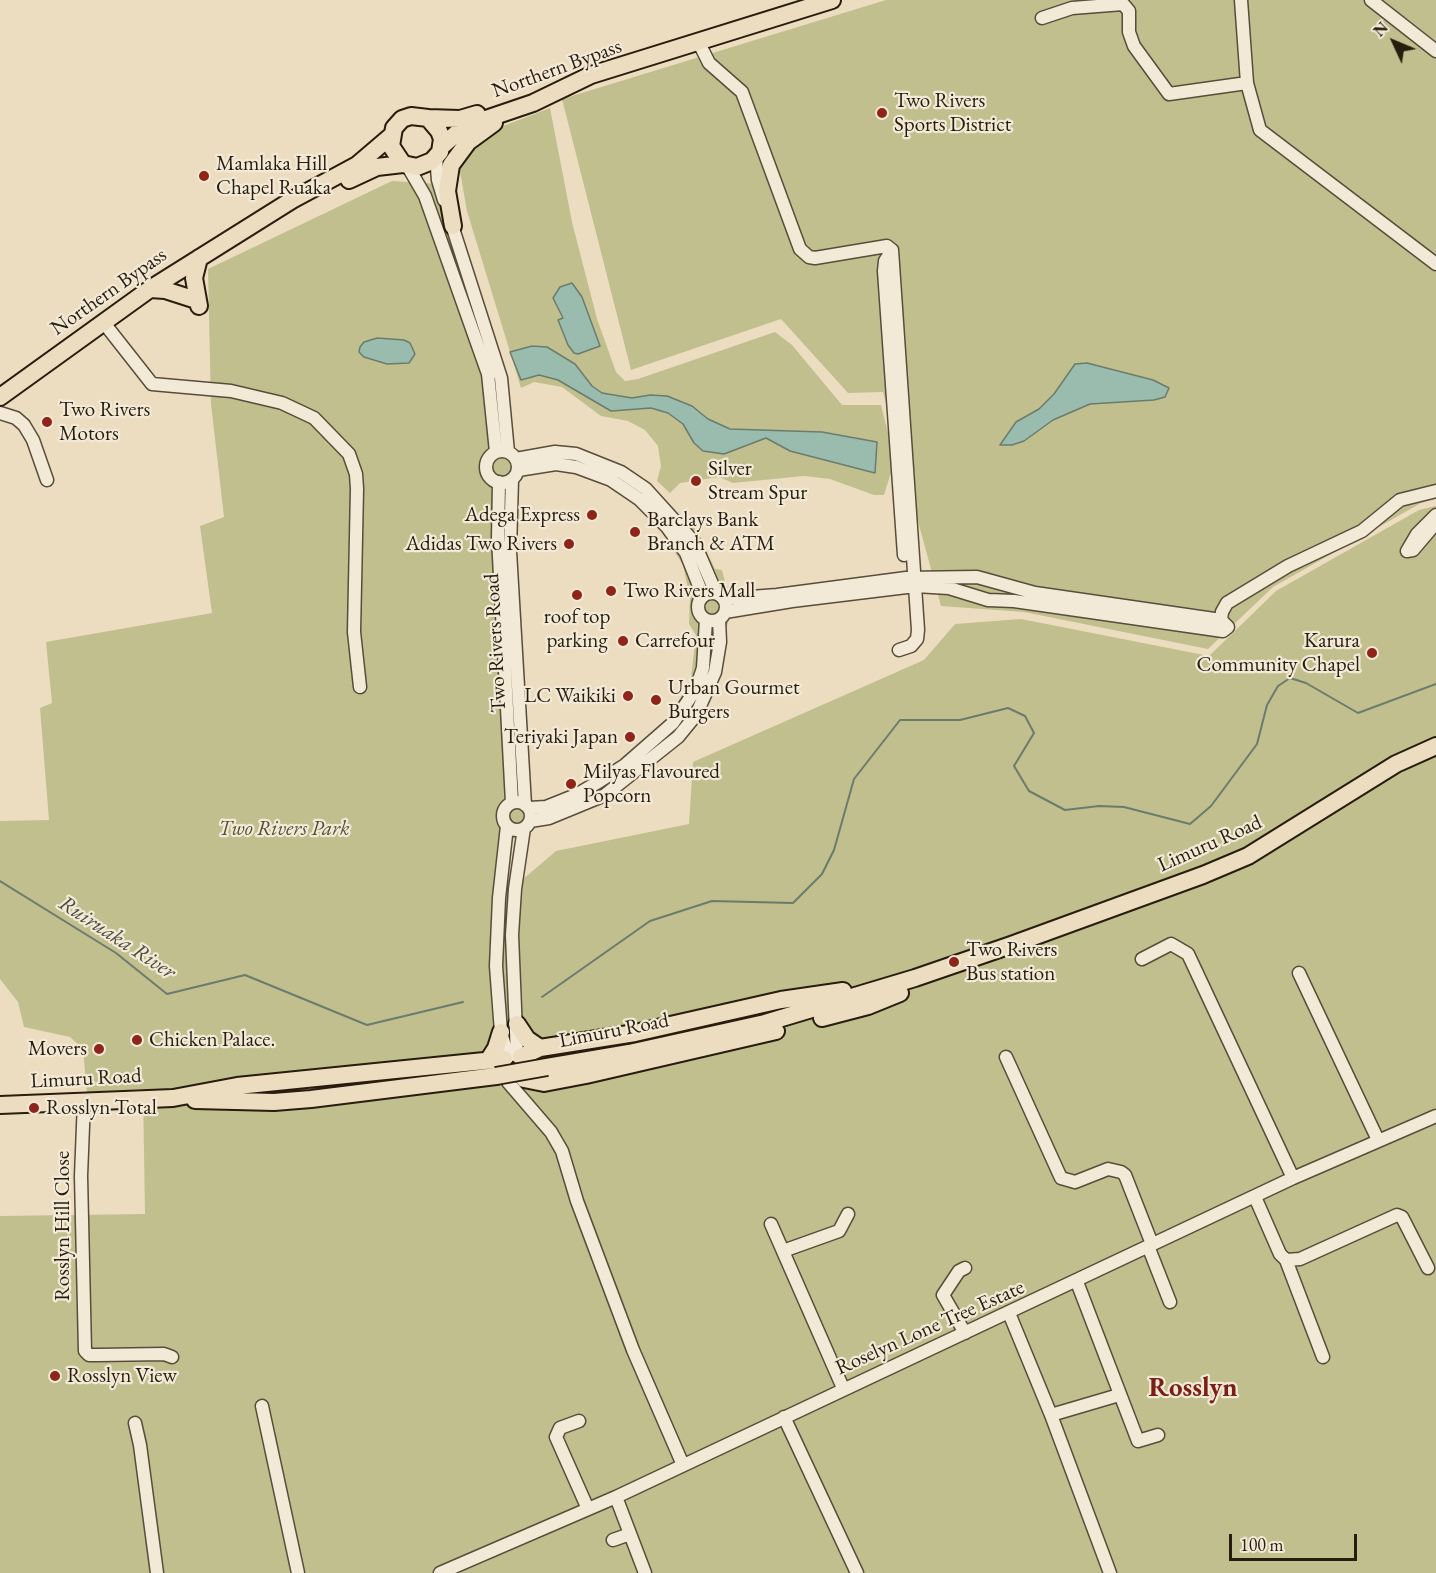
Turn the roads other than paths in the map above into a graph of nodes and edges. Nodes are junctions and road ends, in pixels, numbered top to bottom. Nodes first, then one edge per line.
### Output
1 (832, 0) edge
2 (1241, 0) edge
3 (1371, 0) edge
4 (1042, 18) dead end
5 (699, 43) junction
6 (1436, 51) edge
7 (591, 75) junction
8 (1247, 83) junction
9 (512, 111) junction
10 (428, 118) junction
11 (391, 136) junction
12 (439, 152) junction
13 (405, 164) junction
14 (446, 206) junction
15 (278, 211) junction
16 (430, 212) junction
17 (453, 226) junction
18 (199, 258) junction
19 (1436, 264) edge
20 (150, 289) junction
21 (473, 311) junction
22 (104, 323) junction
23 (0, 397) edge
24 (0, 413) edge
25 (508, 466) junction
26 (46, 480) dead end
27 (1436, 491) edge
28 (1436, 515) edge
29 (1436, 523) edge
30 (911, 582) junction
31 (703, 596) junction
32 (720, 596) junction
33 (722, 616) junction
34 (706, 620) junction
35 (1221, 620) junction
36 (360, 687) dead end
37 (514, 729) junction
38 (1436, 746) edge
39 (512, 803) junction
40 (527, 806) junction
41 (527, 825) junction
42 (507, 826) junction
43 (1021, 941) junction
44 (1142, 959) dead end
45 (953, 964) junction
46 (1299, 973) dead end
47 (499, 1015) junction
48 (516, 1018) junction
49 (501, 1032) joint
50 (544, 1058) junction
51 (1006, 1058) dead end
52 (507, 1066) junction
53 (176, 1098) junction
54 (84, 1101) junction
55 (0, 1105) edge
56 (1436, 1116) edge
57 (1378, 1140) junction
58 (1293, 1178) junction
59 (1255, 1197) junction
60 (848, 1214) dead end
61 (771, 1224) dead end
62 (1150, 1245) junction
63 (783, 1251) junction
64 (1286, 1260) junction
65 (965, 1268) dead end
66 (1428, 1268) dead end
67 (1077, 1282) junction
68 (1170, 1302) dead end
69 (1009, 1313) junction
70 (964, 1333) junction
71 (172, 1358) dead end
72 (1323, 1358) dead end
73 (843, 1388) junction
74 (1119, 1395) junction
75 (262, 1406) dead end
76 (1052, 1415) junction
77 (784, 1417) junction
78 (579, 1421) dead end
79 (135, 1423) dead end
80 (1158, 1435) dead end
81 (683, 1465) junction
82 (616, 1497) junction
83 (588, 1509) junction
84 (630, 1534) junction
85 (613, 1540) dead end
86 (463, 1568) edge
87 (157, 1573) edge
88 (298, 1573) edge
89 (440, 1573) edge
90 (645, 1573) edge
91 (857, 1573) edge
92 (1110, 1573) edge

1 - 5 main road, Northern Bypass
2 - 8 street
3 - 6 street
4 - 8 street
5 - 7 main road, Northern Bypass
5 - 30 street
7 - 9 main road, Northern Bypass
7 - 10 main road
8 - 19 street
9 - 12 main road, Northern Bypass
9 - 17 main road
10 - 11 main road, Northern Bypass
10 - 12 main road
11 - 13 main road
11 - 15 main road, Northern Bypass
12 - 13 main road, Northern Bypass
12 - 14 street, Two Rivers Road
13 - 15 main road, Northern Bypass
13 - 16 street, Two Rivers Road
14 - 16 street
14 - 17 street, Two Rivers Road
15 - 18 main road, Northern Bypass
16 - 21 street, Two Rivers Road
17 - 21 street, Two Rivers Road
18 - 20 main road, Northern Bypass
18 - 20 main road
20 - 22 main road, Northern Bypass
21 - 25 street, Two Rivers Road
22 - 23 main road, Northern Bypass
22 - 36 street
24 - 26 street
25 - 31 street
25 - 32 street
25 - 37 street, Two Rivers Road
27 - 35 street
28 - 29 street
30 - 32 street
30 - 33 street
30 - 35 street
30 - 35 street
31 - 32 street
31 - 34 street
32 - 33 street
33 - 34 street
33 - 41 street
34 - 40 street
37 - 39 street, Two Rivers Road
37 - 40 street, Two Rivers Road
38 - 43 main road, Limuru Road
39 - 40 street
39 - 42 street
40 - 41 street
41 - 42 street
41 - 48 street
42 - 47 street
43 - 45 main road, Limuru Road
43 - 52 main road, Limuru Road
44 - 58 street
45 - 50 main road, Limuru Road
45 - 50 main road, Limuru Road
46 - 57 street
47 - 48 street
47 - 49 street
48 - 50 main road
48 - 52 street
49 - 52 main road
50 - 52 main road, Limuru Road, bridge
50 - 52 main road, Limuru Road
51 - 62 street
52 - 53 main road, Limuru Road
52 - 53 main road, Limuru Road
52 - 81 street
53 - 54 main road, Limuru Road
54 - 55 main road, Limuru Road
54 - 71 street, Rosslyn Hill Close
56 - 57 street, Roselyn Lone Tree Estate
57 - 58 street, Roselyn Lone Tree Estate
58 - 59 street, Roselyn Lone Tree Estate
59 - 62 street, Roselyn Lone Tree Estate
59 - 64 street
60 - 63 street
61 - 63 street
62 - 67 street, Roselyn Lone Tree Estate
62 - 68 street
63 - 73 street
64 - 66 street
64 - 72 street
65 - 70 street
67 - 69 street, Roselyn Lone Tree Estate
67 - 74 street
69 - 70 street, Roselyn Lone Tree Estate
69 - 76 street
70 - 73 street, Roselyn Lone Tree Estate
73 - 77 street, Roselyn Lone Tree Estate
74 - 76 street
74 - 80 street
75 - 88 street
76 - 92 street
77 - 81 street, Roselyn Lone Tree Estate
77 - 91 street
78 - 83 street
79 - 87 street
81 - 82 street, Roselyn Lone Tree Estate
82 - 83 street, Roselyn Lone Tree Estate
82 - 84 street
83 - 86 street, Roselyn Lone Tree Estate
84 - 85 street
84 - 90 street
86 - 89 street, Roselyn Lone Tree Estate

